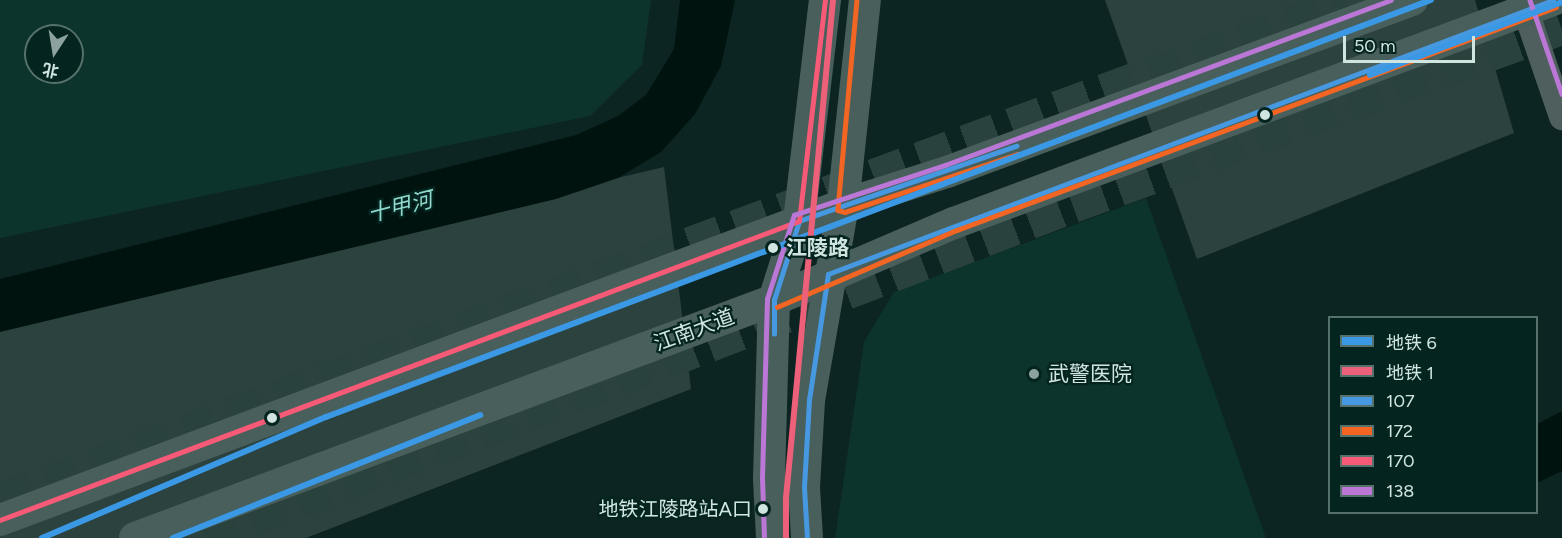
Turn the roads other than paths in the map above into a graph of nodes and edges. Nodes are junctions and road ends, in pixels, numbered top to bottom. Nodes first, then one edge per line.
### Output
1 (825, 0) edge
2 (865, 0) edge
3 (1412, 0) edge
4 (1534, 3) edge
5 (1562, 117) edge
6 (843, 205) junction
7 (799, 221) junction
8 (828, 274) junction
9 (774, 300) junction
10 (0, 520) edge
11 (135, 538) edge
12 (772, 538) edge
13 (807, 538) edge

1 - 7 main road
2 - 6 main road
3 - 6 main road
4 - 5 street
4 - 8 main road, 江南大道
6 - 7 main road
6 - 8 main road
7 - 9 main road
7 - 10 main road
8 - 9 main road, 江南大道
8 - 13 main road
9 - 11 main road, 江南大道
9 - 12 main road

